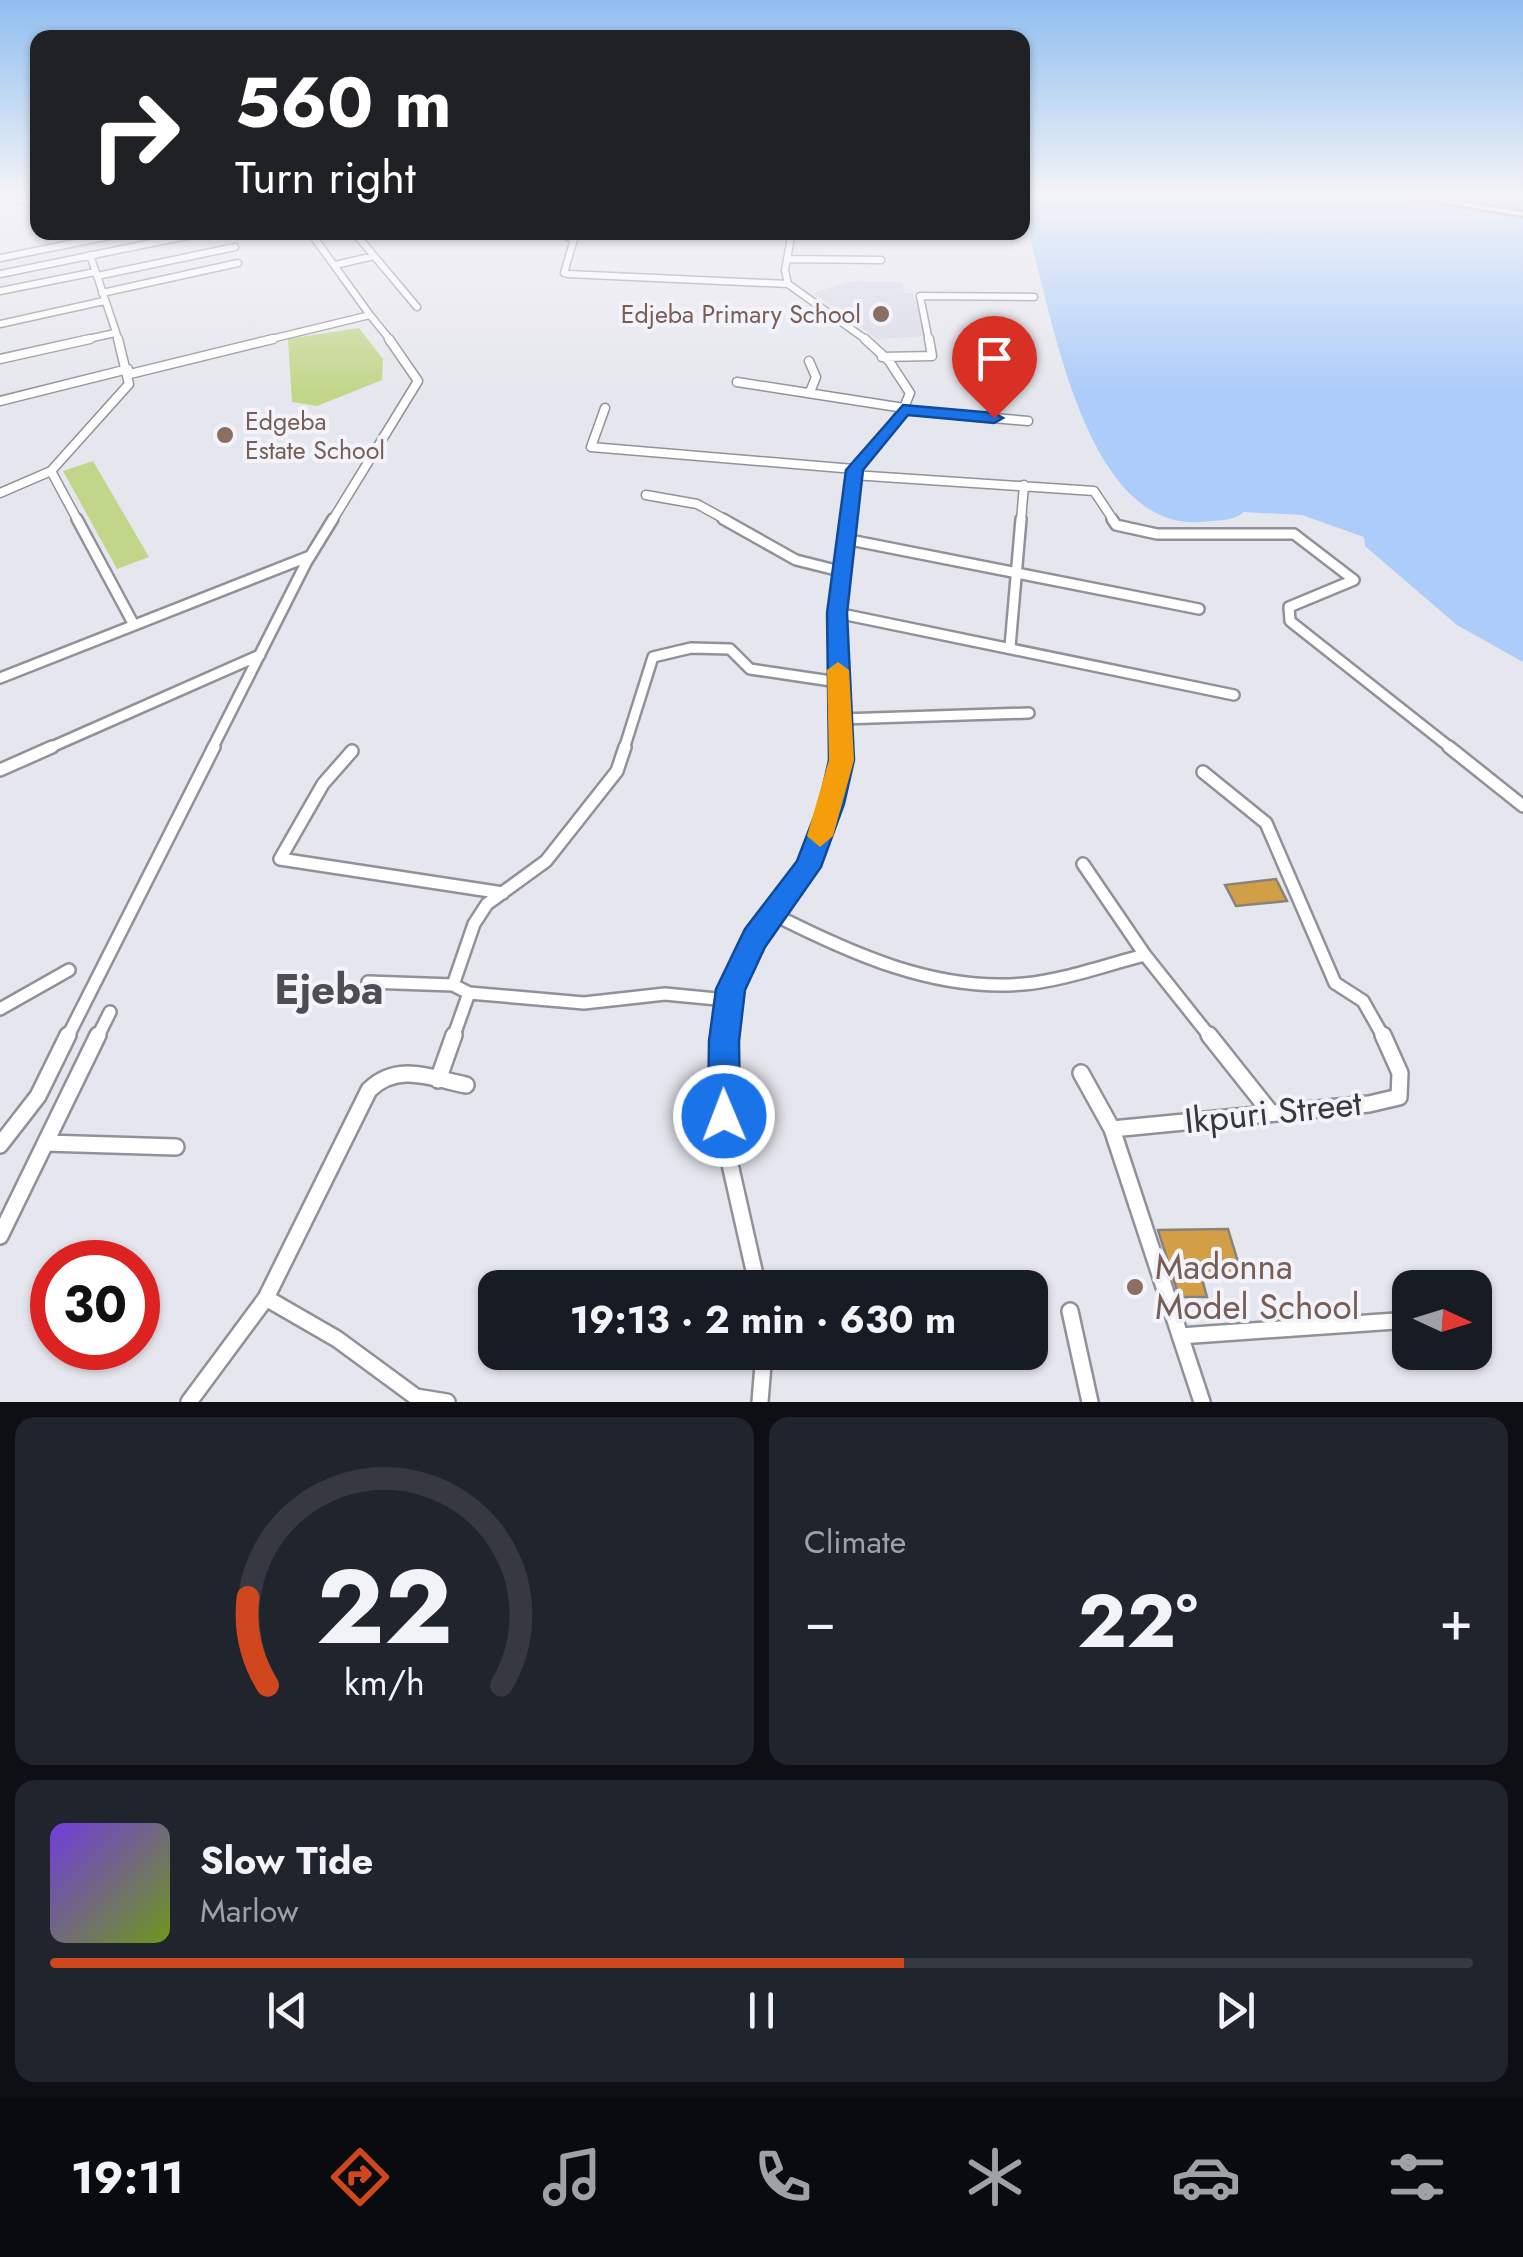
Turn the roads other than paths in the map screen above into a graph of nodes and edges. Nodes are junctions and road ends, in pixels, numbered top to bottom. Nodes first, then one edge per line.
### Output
1 (50, 263) edge
2 (92, 263) edge
3 (149, 263) edge
4 (236, 263) edge
5 (343, 263) edge
6 (380, 263) edge
7 (567, 263) edge
8 (788, 263) edge
9 (336, 265) joint
10 (0, 274) edge
11 (96, 274) junction
12 (788, 284) junction
13 (0, 292) edge
14 (103, 297) junction
15 (1034, 297) dead end
16 (418, 307) dead end
17 (370, 316) junction
18 (0, 324) edge
19 (115, 333) junction
20 (882, 357) junction
21 (0, 359) edge
22 (809, 361) dead end
23 (129, 372) junction
24 (738, 382) dead end
25 (810, 392) junction
26 (0, 402) edge
27 (604, 408) dead end
28 (904, 409) junction
29 (1028, 421) dead end
30 (51, 471) junction
31 (854, 472) junction
32 (1024, 485) junction
33 (0, 493) edge
34 (646, 495) dead end
35 (844, 539) junction
36 (311, 556) junction
37 (840, 571) junction
38 (1015, 572) junction
39 (1199, 610) dead end
40 (837, 613) junction
41 (134, 624) junction
42 (1010, 647) junction
43 (262, 655) junction
44 (0, 678) edge
45 (838, 682) junction
46 (1234, 695) dead end
47 (1029, 713) dead end
48 (841, 719) junction
49 (352, 751) dead end
50 (0, 770) edge
51 (1203, 772) dead end
52 (1523, 806) edge
53 (1084, 864) dead end
54 (504, 893) junction
55 (773, 914) junction
56 (1145, 955) junction
57 (69, 970) dead end
58 (368, 982) dead end
59 (453, 985) junction
60 (469, 993) junction
61 (727, 1000) junction
62 (0, 1008) edge
63 (110, 1012) dead end
64 (1081, 1073) dead end
65 (438, 1080) junction
66 (466, 1085) dead end
67 (1271, 1113) junction
68 (1112, 1128) junction
69 (46, 1143) junction
70 (0, 1145) edge
71 (176, 1147) dead end
72 (0, 1236) edge
73 (754, 1270) edge
74 (266, 1298) junction
75 (1070, 1311) dead end
76 (1392, 1321) edge
77 (1180, 1336) junction
78 (763, 1370) edge
79 (189, 1402) edge
80 (448, 1402) edge
81 (760, 1402) edge
82 (1090, 1402) edge
83 (1202, 1402) edge

1 - 10 street
2 - 11 street
3 - 11 street
4 - 14 street
5 - 9 street
6 - 16 street
7 - 12 street
8 - 12 street
9 - 17 street
11 - 13 street
11 - 14 street
12 - 20 street
14 - 18 street
14 - 19 street
15 - 20 street
17 - 23 street
17 - 36 street
19 - 21 street
19 - 23 street
20 - 28 street
22 - 25 street
23 - 26 street
23 - 30 street
24 - 25 street
25 - 28 street
27 - 31 street
28 - 29 street
28 - 31 street
30 - 33 street
30 - 41 street
31 - 32 street
31 - 35 street
32 - 38 street
32 - 52 street
34 - 37 street
35 - 37 street
35 - 38 street
36 - 41 street
36 - 43 street
37 - 40 street
38 - 39 street
38 - 42 street
40 - 42 street
40 - 45 street
41 - 44 street
42 - 46 street
43 - 50 street
43 - 70 street
45 - 48 street
45 - 54 street
47 - 48 street
48 - 55 street
49 - 54 street
51 - 67 street, Ikpuri Street
53 - 56 street
54 - 59 street
55 - 56 street
55 - 61 street
56 - 67 street
57 - 62 street
58 - 59 street
59 - 60 street
60 - 61 street
60 - 65 street
61 - 73 street
63 - 69 street
64 - 68 street
65 - 66 street
65 - 74 street
67 - 68 street, Ikpuri Street
68 - 77 street
69 - 71 street
69 - 72 street
74 - 79 street
74 - 80 street
75 - 82 street
76 - 77 street
77 - 83 street
78 - 81 street

